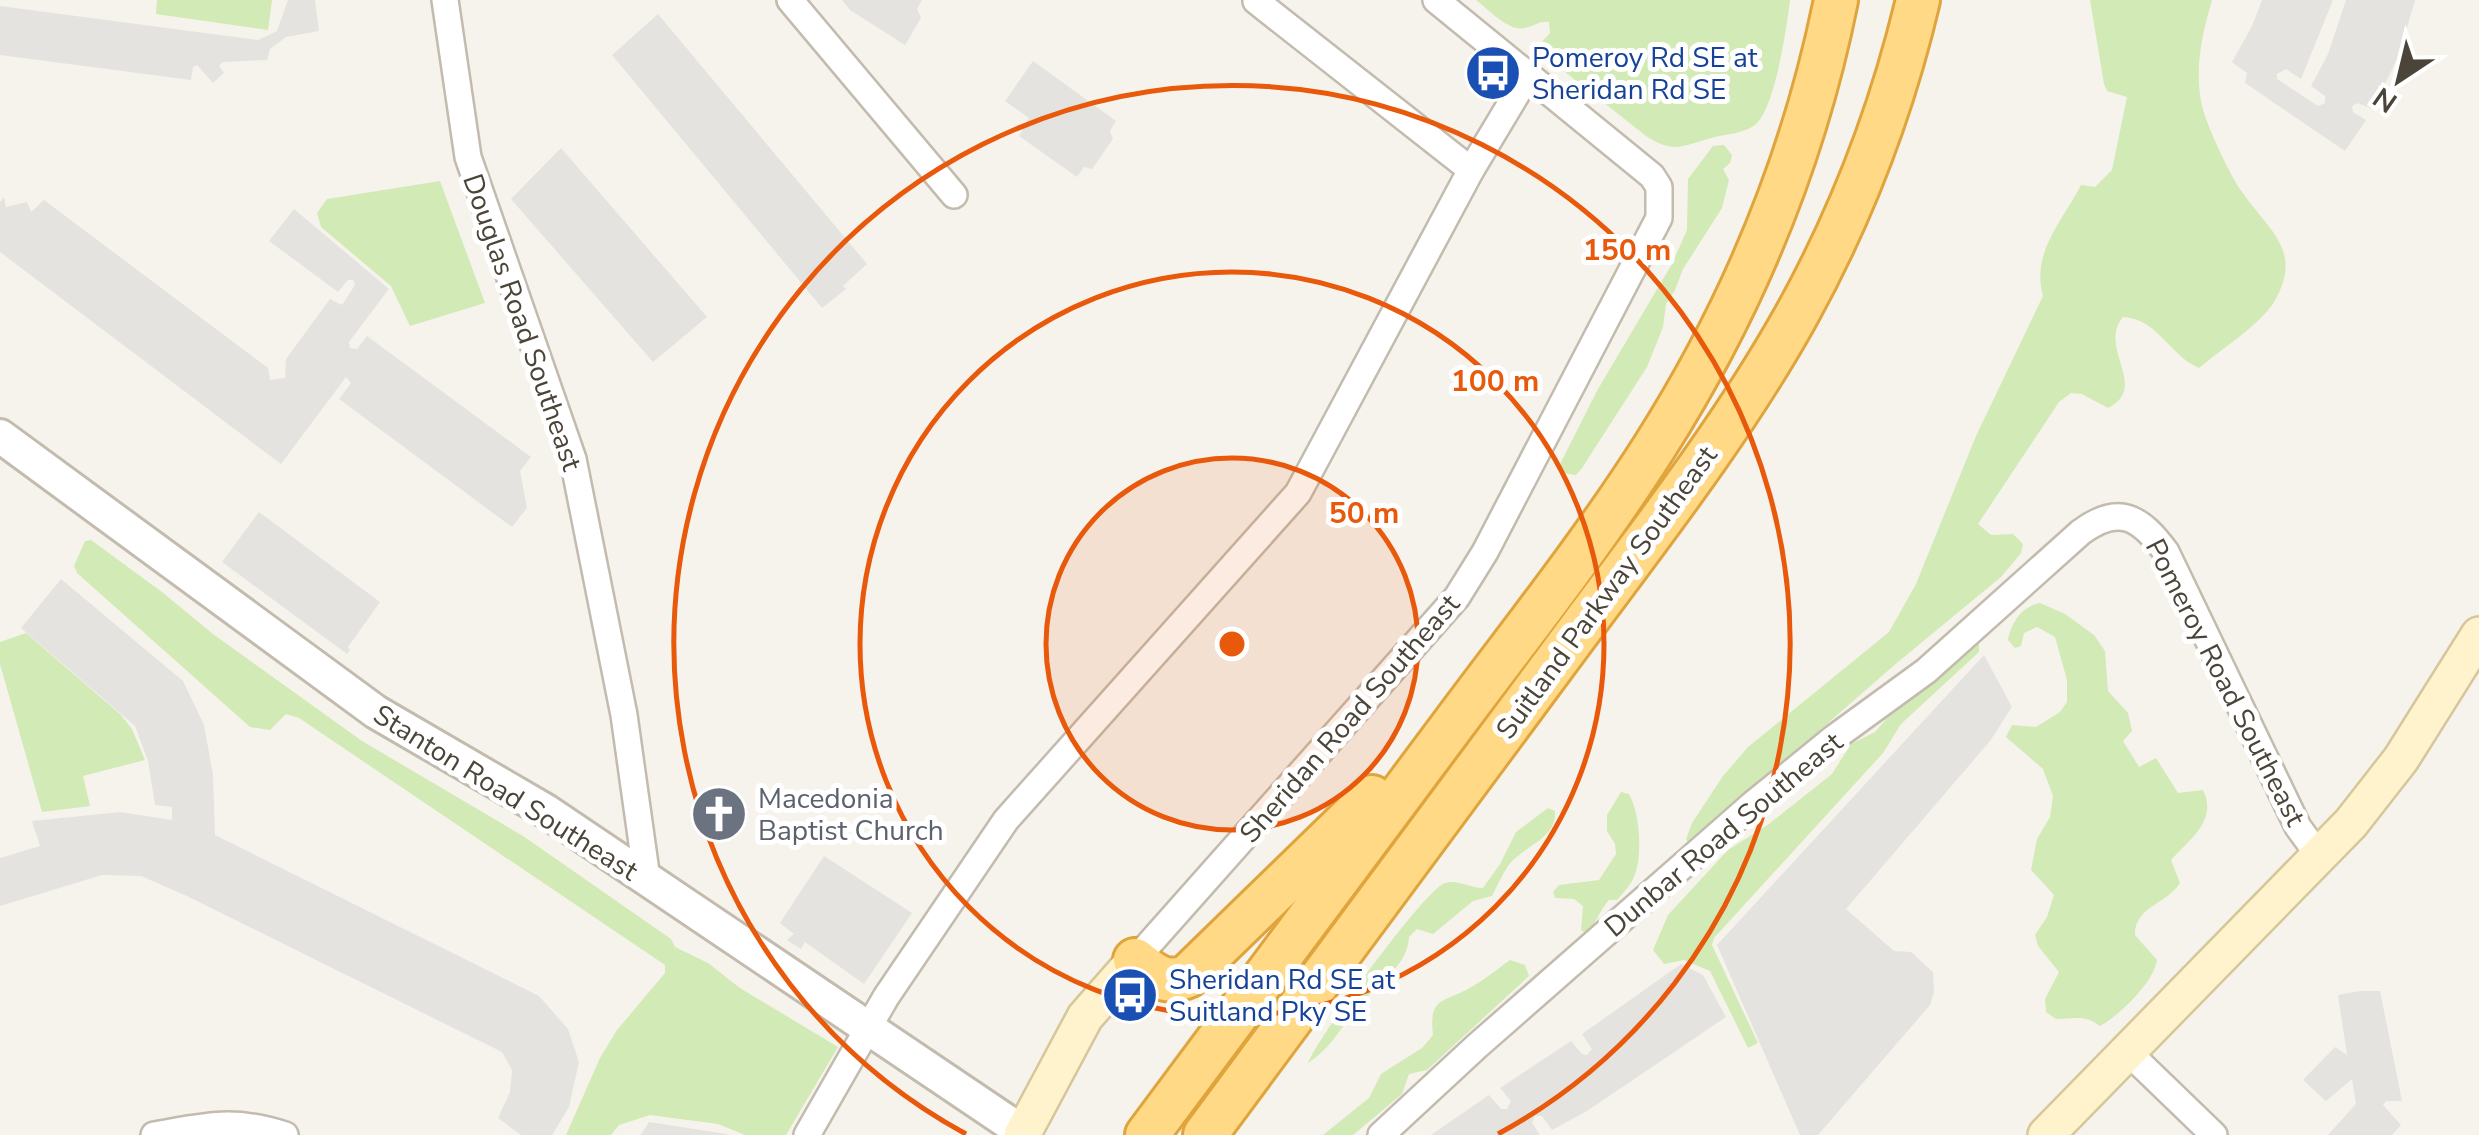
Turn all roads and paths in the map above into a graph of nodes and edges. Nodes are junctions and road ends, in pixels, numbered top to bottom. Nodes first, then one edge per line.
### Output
1 (446, 0) edge
2 (790, 0) edge
3 (1436, 0) edge
4 (1836, 0) edge
5 (1918, 0) edge
6 (1256, 1) edge
7 (1528, 75) junction
8 (1471, 170) junction
9 (954, 195) dead end
10 (0, 436) edge
11 (2072, 540) joint
12 (2479, 636) edge
13 (1490, 674) junction
14 (2320, 857) junction
15 (647, 879) junction
16 (1370, 914) junction
17 (1136, 960) junction
18 (868, 1027) junction
19 (2128, 1052) junction
20 (1023, 1134) edge
21 (154, 1135) edge
22 (285, 1135) edge
23 (808, 1135) edge
24 (1148, 1135) edge
25 (1205, 1135) edge
26 (1242, 1135) edge
27 (1381, 1135) edge
28 (2046, 1135) edge
29 (2214, 1135) edge

1 - 15 street, Douglas Road Southeast
2 - 9 street
3 - 7 street
4 - 13 highway, Suitland Parkway Southeast
5 - 16 highway, Suitland Parkway Southeast
6 - 8 street
7 - 8 street
7 - 17 street, Sheridan Road Southeast
8 - 18 street
10 - 15 street, Stanton Road Southeast
11 - 14 street, Pomeroy Road Southeast
11 - 27 street, Dunbar Road Southeast
12 - 14 main road
13 - 17 highway
13 - 24 highway, Suitland Parkway Southeast
14 - 19 main road
15 - 18 street, Stanton Road Southeast
16 - 25 highway, Suitland Parkway Southeast
16 - 26 highway
17 - 20 main road, Sheridan Road Southeast
18 - 20 street, Stanton Road Southeast
18 - 23 street
19 - 28 main road
19 - 29 street
21 - 22 street

